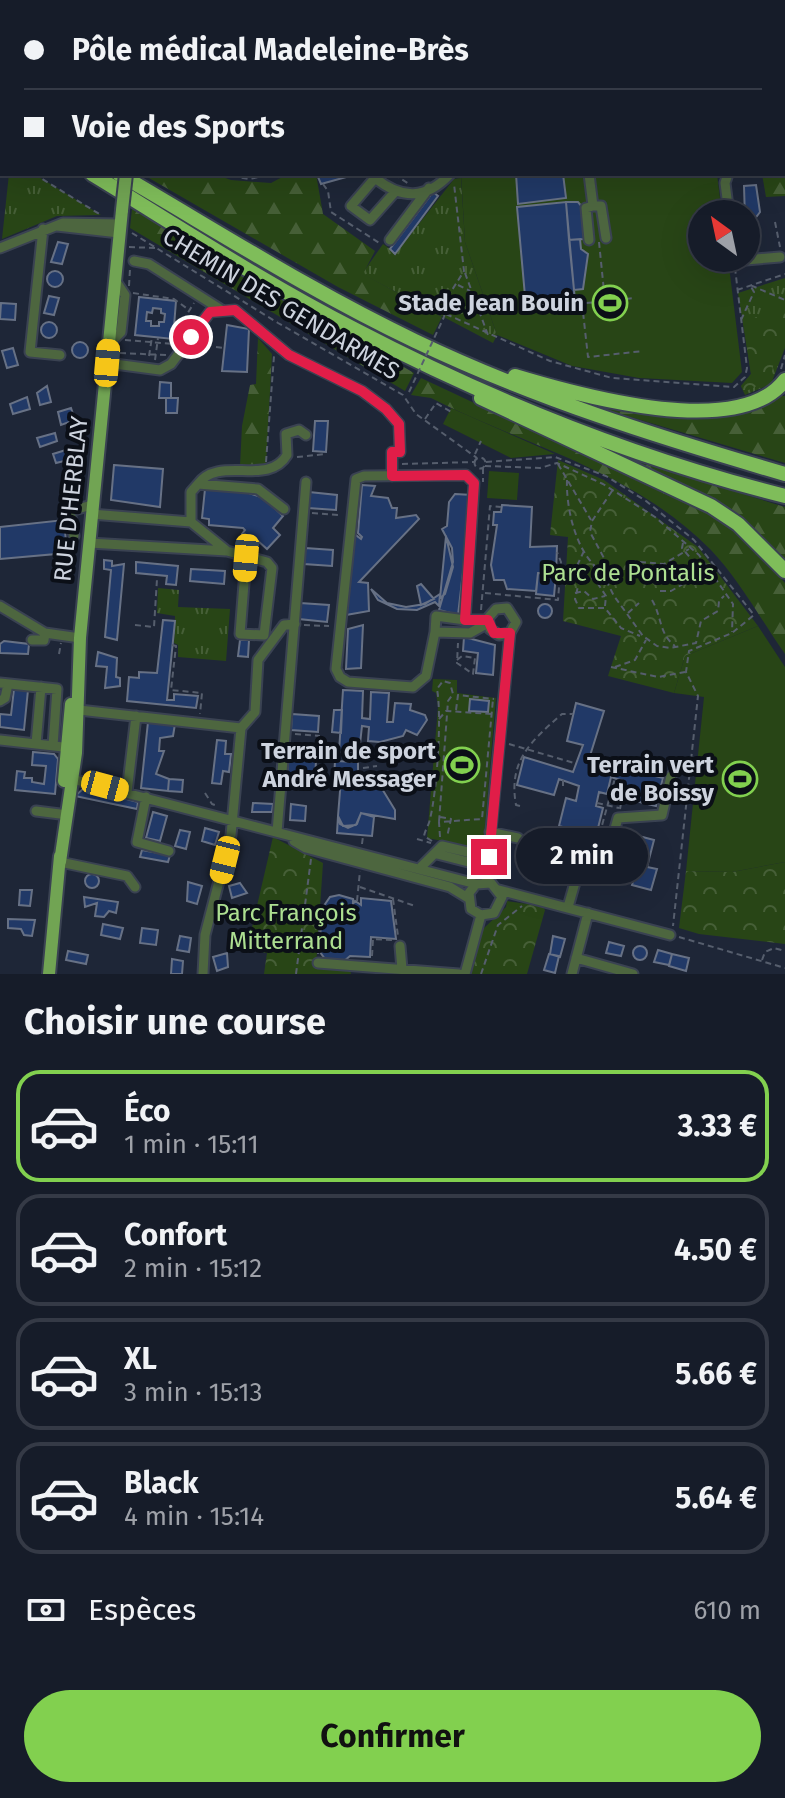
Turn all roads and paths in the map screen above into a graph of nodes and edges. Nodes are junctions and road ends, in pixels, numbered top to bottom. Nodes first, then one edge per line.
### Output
1 (37, 176) edge
2 (95, 176) edge
3 (122, 176) edge
4 (126, 176) edge
5 (233, 176) edge
6 (265, 176) edge
7 (398, 176) edge
8 (452, 176) edge
9 (589, 176) edge
10 (727, 176) edge
11 (323, 184) dead end
12 (425, 190) junction
13 (394, 193) junction
14 (727, 200) edge
15 (593, 206) junction
16 (104, 219) dead end
17 (775, 222) dead end
18 (122, 224) junction
19 (43, 229) junction
20 (140, 238) junction
21 (598, 239) junction
22 (390, 240) joint
23 (0, 248) edge
24 (133, 248) dead end
25 (156, 248) junction
26 (125, 249) dead end
27 (780, 257) joint
28 (760, 258) edge
29 (134, 261) dead end
30 (464, 271) junction
31 (735, 272) edge
32 (785, 274) edge
33 (457, 285) junction
34 (750, 285) junction
35 (736, 290) junction
36 (470, 291) junction
37 (129, 292) dead end
38 (199, 295) junction
39 (635, 298) dead end
40 (785, 300) edge
41 (605, 301) junction
42 (220, 309) junction
43 (189, 310) junction
44 (445, 313) junction
45 (740, 321) junction
46 (292, 331) junction
47 (488, 336) junction
48 (152, 337) dead end
49 (158, 338) dead end
50 (124, 340) dead end
51 (135, 342) junction
52 (151, 343) junction
53 (158, 344) junction
54 (276, 344) junction
55 (216, 347) dead end
56 (224, 348) dead end
57 (175, 351) junction
58 (643, 351) dead end
59 (120, 353) dead end
60 (134, 353) junction
61 (60, 355) dead end
62 (155, 355) junction
63 (149, 356) junction
64 (449, 357) junction
65 (107, 363) junction
66 (426, 365) junction
67 (132, 366) junction
68 (151, 368) junction
69 (785, 380) edge
70 (406, 398) junction
71 (453, 413) dead end
72 (425, 420) junction
73 (306, 435) dead end
74 (481, 441) dead end
75 (326, 454) dead end
76 (284, 459) junction
77 (475, 459) junction
78 (557, 463) junction
79 (392, 464) junction
80 (485, 464) junction
81 (265, 471) junction
82 (785, 474) edge
83 (392, 476) junction
84 (567, 480) junction
85 (306, 482) dead end
86 (198, 484) junction
87 (612, 490) junction
88 (785, 496) edge
89 (501, 507) dead end
90 (92, 509) junction
91 (284, 509) dead end
92 (303, 513) junction
93 (338, 515) dead end
94 (592, 521) junction
95 (191, 522) junction
96 (74, 536) dead end
97 (683, 541) junction
98 (89, 543) junction
99 (691, 548) junction
100 (227, 551) junction
101 (584, 551) junction
102 (557, 552) dead end
103 (685, 552) junction
104 (246, 558) junction
105 (630, 561) dead end
106 (693, 561) dead end
107 (709, 569) junction
108 (785, 571) edge
109 (594, 578) junction
110 (157, 579) dead end
111 (579, 579) junction
112 (660, 591) dead end
113 (485, 593) junction
114 (575, 593) junction
115 (726, 594) junction
116 (606, 596) junction
117 (652, 600) dead end
118 (639, 603) dead end
119 (0, 606) edge
120 (605, 608) junction
121 (481, 610) dead end
122 (627, 614) junction
123 (466, 620) junction
124 (488, 622) junction
125 (295, 624) junction
126 (135, 625) dead end
127 (329, 626) dead end
128 (435, 632) junction
129 (45, 633) junction
130 (462, 633) junction
131 (510, 633) junction
132 (732, 633) junction
133 (80, 638) junction
134 (268, 638) junction
135 (645, 638) junction
136 (32, 640) dead end
137 (172, 645) dead end
138 (676, 647) junction
139 (457, 660) junction
140 (686, 672) junction
141 (4, 683) edge
142 (41, 687) junction
143 (498, 700) junction
144 (0, 701) edge
145 (456, 710) junction
146 (447, 711) junction
147 (78, 714) junction
148 (492, 714) junction
149 (573, 714) dead end
150 (136, 716) junction
151 (438, 720) junction
152 (200, 721) junction
153 (225, 723) junction
154 (241, 728) junction
155 (286, 733) junction
156 (320, 736) dead end
157 (0, 740) edge
158 (240, 741) junction
159 (500, 742) junction
160 (36, 744) junction
161 (53, 746) junction
162 (72, 748) junction
163 (529, 749) junction
164 (356, 762) dead end
165 (574, 763) dead end
166 (367, 765) junction
167 (377, 766) dead end
168 (363, 768) dead end
169 (70, 775) junction
170 (671, 776) dead end
171 (615, 778) dead end
172 (282, 779) junction
173 (563, 780) dead end
174 (320, 783) dead end
175 (563, 786) dead end
176 (127, 792) junction
177 (205, 793) dead end
178 (146, 797) junction
179 (597, 803) dead end
180 (608, 804) junction
181 (520, 806) dead end
182 (620, 808) dead end
183 (36, 811) dead end
184 (65, 814) junction
185 (233, 816) junction
186 (440, 817) junction
187 (451, 819) junction
188 (439, 822) junction
189 (578, 831) dead end
190 (490, 832) junction
191 (281, 834) junction
192 (518, 838) dead end
193 (417, 839) dead end
194 (584, 843) junction
195 (313, 850) junction
196 (439, 850) junction
197 (582, 850) dead end
198 (169, 851) dead end
199 (606, 855) junction
200 (60, 862) junction
201 (488, 862) junction
202 (638, 863) dead end
203 (420, 868) junction
204 (481, 883) junction
205 (358, 886) dead end
206 (135, 887) dead end
207 (499, 890) junction
208 (517, 895) junction
209 (393, 898) junction
210 (468, 898) junction
211 (532, 898) junction
212 (502, 901) junction
213 (321, 905) dead end
214 (415, 906) dead end
215 (568, 907) junction
216 (588, 913) junction
217 (481, 915) junction
218 (670, 935) junction
219 (400, 946) dead end
220 (785, 951) edge
221 (576, 958) junction
222 (761, 962) junction
223 (318, 963) joint
224 (371, 967) junction
225 (785, 968) edge
226 (402, 969) junction
227 (49, 974) edge
228 (203, 974) edge
229 (296, 974) edge
230 (459, 974) edge
231 (465, 974) edge
232 (481, 974) edge
233 (572, 974) edge
234 (633, 974) edge

1 - 16 path
2 - 66 highway
3 - 64 highway
4 - 18 main road, RUE D'HERBLAY, bridge
5 - 6 path
7 - 12 path
8 - 12 street
8 - 30 path
9 - 15 street
10 - 14 street
11 - 22 path
12 - 13 street
12 - 22 street
13 - 13 street
15 - 21 street
15 - 21 street
17 - 27 path
18 - 19 street
18 - 20 path, CHEMIN DES GENDARMES
18 - 65 main road, RUE D'HERBLAY
19 - 23 street
19 - 61 street
20 - 25 path, CHEMIN DES GENDARMES
20 - 26 path
21 - 41 path
24 - 25 path
25 - 46 path, CHEMIN DES GENDARMES
27 - 28 street
29 - 38 street
30 - 33 path
30 - 36 path
31 - 35 path
32 - 34 path
33 - 36 path
33 - 44 path
34 - 35 path
34 - 40 path
34 - 45 path
35 - 45 path
36 - 47 path
37 - 43 path
38 - 42 street
38 - 43 path
39 - 41 path
41 - 58 path
42 - 54 street
42 - 57 street
43 - 57 path
44 - 47 path
44 - 70 path, bridge
45 - 47 path
46 - 54 path
46 - 70 path, CHEMIN DES GENDARMES
48 - 52 path
49 - 53 path
50 - 51 path
51 - 52 path
51 - 60 path
52 - 53 path
52 - 63 path
53 - 57 path
53 - 62 path
54 - 79 street
54 - 81 path
55 - 56 path
57 - 62 path
57 - 68 street
59 - 60 path
60 - 63 path
60 - 67 path
62 - 63 path
62 - 68 path
63 - 68 path
64 - 69 highway
64 - 82 highway
65 - 67 street
65 - 90 main road, RUE D'HERBLAY
66 - 88 highway
66 - 108 highway
67 - 68 street
70 - 72 path, CHEMIN DES GENDARMES
71 - 72 path
72 - 77 path, CHEMIN DES GENDARMES
73 - 76 street
74 - 77 path
75 - 76 path
76 - 81 street
77 - 79 path
77 - 80 path
77 - 80 path
78 - 80 path
78 - 84 path
78 - 87 path
79 - 83 street
80 - 132 path
81 - 86 street
83 - 123 street
83 - 128 street
84 - 94 path
84 - 101 path
85 - 92 street
86 - 91 street
86 - 95 street
87 - 94 path
87 - 97 path
89 - 113 path
90 - 95 street
90 - 96 street
90 - 98 main road, RUE D'HERBLAY
92 - 93 path
92 - 125 street
94 - 122 path
95 - 100 street
97 - 99 path
97 - 103 path
98 - 100 street
98 - 133 main road, RUE D'HERBLAY
99 - 103 path
99 - 107 path
100 - 104 street
101 - 109 path
101 - 111 path
102 - 113 path
103 - 105 path
103 - 106 path
104 - 134 street
104 - 134 street
107 - 112 path
107 - 115 path
109 - 111 path
109 - 116 path
110 - 126 path
111 - 114 path
113 - 121 path
114 - 116 path
114 - 120 path
115 - 132 path
115 - 138 path
116 - 120 path
117 - 138 path
118 - 122 path
119 - 129 street
120 - 135 path
122 - 135 path
123 - 124 street
123 - 128 street
124 - 130 street
124 - 131 street
124 - 131 street
125 - 127 path
125 - 134 street
125 - 155 street
128 - 130 street
129 - 133 street
129 - 136 street
130 - 139 path
131 - 143 street
132 - 140 path
133 - 147 main road, RUE D'HERBLAY
133 - 162 main road, RUE D'HERBLAY
134 - 154 street
135 - 138 path
135 - 140 path
137 - 152 path
139 - 139 path
140 - 218 path
141 - 142 street
141 - 144 street
142 - 160 street
142 - 161 street
143 - 145 path
143 - 148 path
143 - 159 street
145 - 146 path
145 - 148 path
146 - 151 path
146 - 151 path
146 - 186 path
147 - 150 street
147 - 162 main road, RUE D'HERBLAY
147 - 169 street
148 - 187 path
149 - 163 path
150 - 152 street
150 - 176 street
151 - 188 path
152 - 153 street
153 - 154 street
153 - 158 street
154 - 158 street
155 - 156 path
155 - 172 street
157 - 160 street
158 - 185 street
159 - 163 path
159 - 190 street
160 - 161 street
161 - 162 street
162 - 169 main road, RUE D'HERBLAY
163 - 165 path
163 - 181 path
164 - 166 path
166 - 167 path
166 - 168 path
169 - 176 street
169 - 184 main road, RUE D'HERBLAY
170 - 199 street
171 - 180 path
172 - 174 path
172 - 191 street
173 - 175 path
176 - 178 street
177 - 185 path
178 - 185 street
178 - 198 street
179 - 180 path
180 - 182 path
180 - 194 path
183 - 184 street
184 - 200 main road, RUE D'HERBLAY
185 - 191 street
185 - 228 street
186 - 187 path
186 - 188 path
187 - 188 path
187 - 196 path
189 - 194 path
190 - 192 street
190 - 201 street
191 - 195 street
191 - 203 street
193 - 196 path
194 - 197 path
195 - 210 street
195 - 229 path
196 - 201 street
196 - 203 street
199 - 202 path
199 - 215 street
200 - 206 street
200 - 227 main road, RUE D'HERBLAY
201 - 204 street
203 - 204 street
204 - 207 street
204 - 210 street
205 - 209 path
207 - 208 street
207 - 212 street
208 - 211 street
208 - 212 street
209 - 214 path
209 - 224 path
210 - 217 street
211 - 215 street
211 - 232 path
212 - 217 street
213 - 223 path
215 - 216 street
216 - 218 street
216 - 221 street
217 - 231 street
218 - 222 path
219 - 226 street
220 - 222 path
221 - 233 street
221 - 234 street
222 - 225 path
223 - 224 street
224 - 226 street
226 - 230 street

